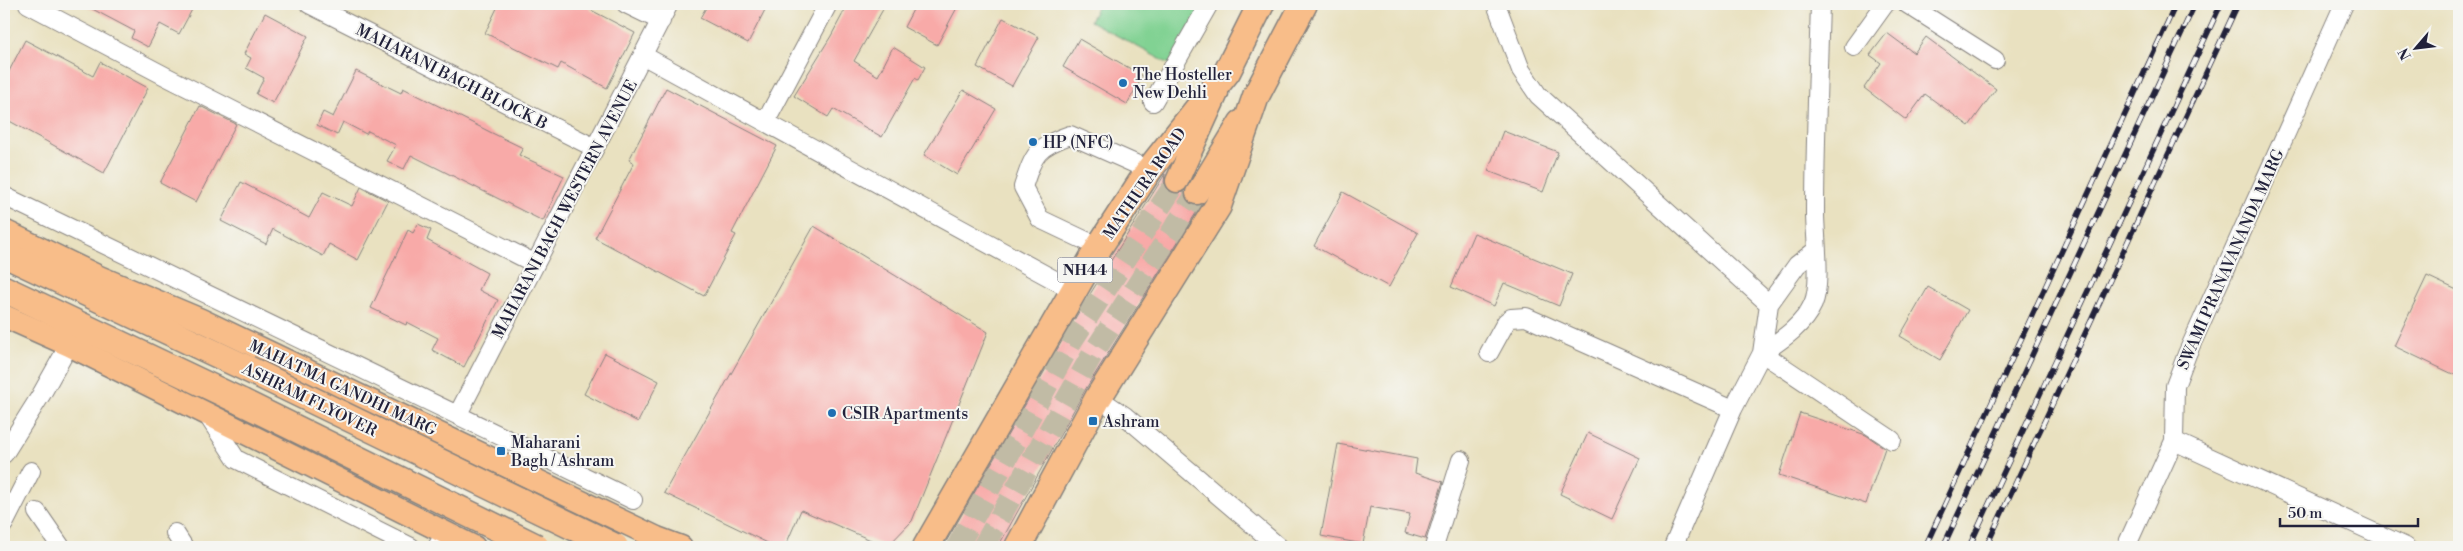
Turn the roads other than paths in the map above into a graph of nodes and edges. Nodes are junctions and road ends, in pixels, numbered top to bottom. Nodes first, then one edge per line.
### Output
1 (28, 4) edge
2 (309, 4) edge
3 (626, 4) edge
4 (669, 4) edge
5 (828, 4) edge
6 (1210, 4) edge
7 (1261, 4) edge
8 (1304, 4) edge
9 (1496, 4) edge
10 (1820, 4) edge
11 (1885, 4) edge
12 (1907, 4) edge
13 (2344, 4) edge
14 (661, 21) junction
15 (1854, 47) dead end
16 (644, 56) junction
17 (1995, 60) dead end
18 (1227, 72) junction
19 (1256, 96) junction
20 (1153, 102) dead end
21 (766, 121) junction
22 (595, 148) junction
23 (1149, 170) junction
24 (1177, 181) tunnel mouth
25 (1197, 193) tunnel mouth
26 (4, 196) edge
27 (4, 230) edge
28 (1098, 247) junction
29 (1815, 251) junction
30 (4, 254) edge
31 (534, 263) junction
32 (4, 289) edge
33 (1073, 290) junction
34 (1769, 304) junction
35 (4, 316) edge
36 (68, 345) junction
37 (1762, 353) junction
38 (1489, 354) dead end
39 (1098, 398) junction
40 (1733, 409) junction
41 (206, 413) junction
42 (458, 414) junction
43 (1892, 440) dead end
44 (2174, 441) junction
45 (4, 454) edge
46 (1461, 460) dead end
47 (31, 471) dead end
48 (633, 500) dead end
49 (37, 512) dead end
50 (1033, 521) junction
51 (4, 524) edge
52 (441, 540) edge
53 (655, 542) edge
54 (61, 547) edge
55 (411, 547) edge
56 (474, 547) edge
57 (536, 547) edge
58 (616, 547) edge
59 (682, 547) edge
60 (926, 547) edge
61 (1018, 547) edge
62 (1025, 547) edge
63 (1280, 547) edge
64 (1434, 547) edge
65 (1673, 547) edge
66 (2126, 547) edge
67 (2406, 547) edge

1 - 31 street
2 - 22 street, MAHARANI BAGH BLOCK B
3 - 14 street
4 - 14 street, MAHARANI BAGH WESTERN AVENUE
5 - 21 street
6 - 20 street
7 - 18 highway, MATHURA ROAD / NH44
8 - 19 highway
9 - 34 street
10 - 29 street
11 - 15 street
12 - 17 street
13 - 44 street, SWAMI PRANAVANANDA MARG
14 - 16 street, MAHARANI BAGH WESTERN AVENUE
16 - 21 street
16 - 22 street, MAHARANI BAGH WESTERN AVENUE
18 - 23 highway, MATHURA ROAD / NH44
18 - 24 main road
19 - 25 main road
19 - 39 highway
21 - 33 street
22 - 31 street, MAHARANI BAGH WESTERN AVENUE
23 - 28 highway, MATHURA ROAD / NH44
23 - 28 street
26 - 42 street
27 - 53 main road, MAHATMA GANDHI MARG
28 - 33 highway, MATHURA ROAD / NH44
29 - 34 street
29 - 37 street
30 - 58 highway, ASHRAM FLYOVER, bridge
31 - 42 street, MAHARANI BAGH WESTERN AVENUE
32 - 57 highway, ASHRAM FLYOVER, bridge
33 - 60 highway, MATHURA ROAD / NH44
34 - 37 street
35 - 36 main road
36 - 41 main road
36 - 45 street
37 - 40 street
37 - 43 street
38 - 40 street
39 - 50 highway
39 - 63 street
40 - 65 street
41 - 52 main road
41 - 55 street
42 - 48 street
44 - 66 street, SWAMI PRANAVANANDA MARG
44 - 67 street
46 - 64 street
47 - 51 street
49 - 54 street
50 - 61 highway
50 - 62 main road
52 - 56 main road
53 - 59 main road, MAHATMA GANDHI MARG

